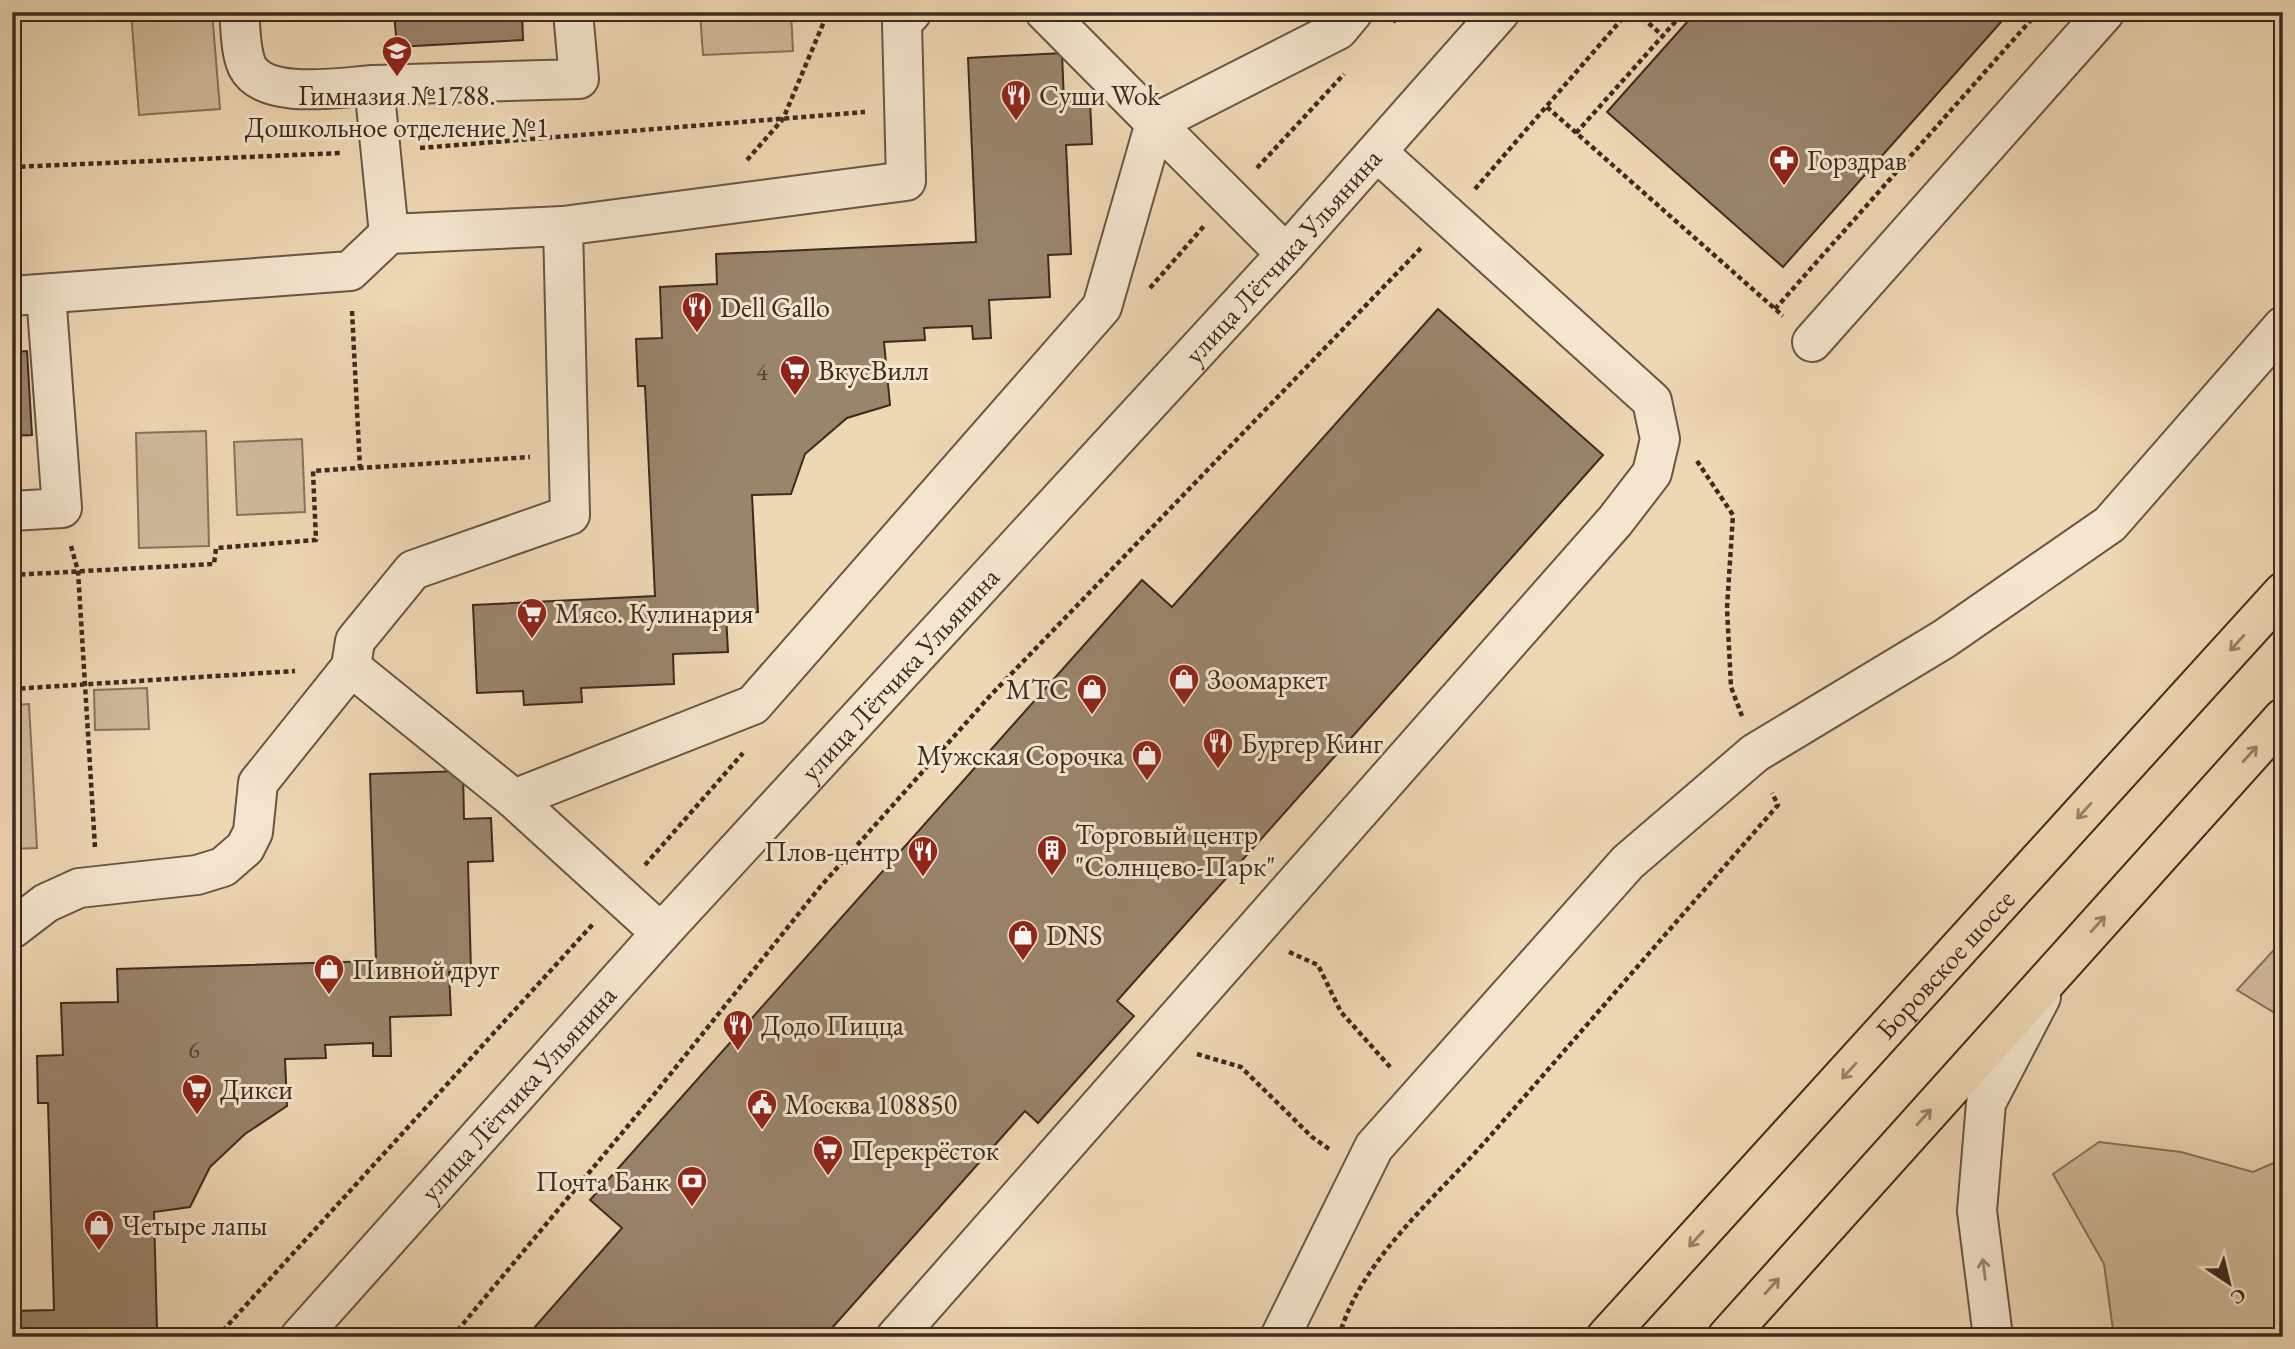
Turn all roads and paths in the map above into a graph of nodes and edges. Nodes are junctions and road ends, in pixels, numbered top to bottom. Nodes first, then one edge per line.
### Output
1 (239, 12) edge
2 (573, 12) edge
3 (828, 12) edge
4 (912, 12) edge
5 (1045, 12) edge
6 (1353, 12) edge
7 (1500, 12) edge
8 (1628, 12) edge
9 (1636, 12) edge
10 (1684, 12) edge
11 (2038, 12) edge
12 (2105, 12) edge
13 (1663, 36) junction
14 (374, 85) junction
15 (1547, 107) junction
16 (904, 109) junction
17 (783, 119) junction
18 (1155, 123) junction
19 (1577, 133) junction
20 (379, 151) junction
21 (1377, 152) junction
22 (12, 166) edge
23 (705, 208) junction
24 (1450, 218) junction
25 (563, 226) junction
26 (389, 234) junction
27 (1286, 254) junction
28 (350, 271) junction
29 (25, 295) edge
30 (1775, 309) junction
31 (2283, 326) edge
32 (1812, 342) joint
33 (1660, 439) junction
34 (569, 455) junction
35 (360, 468) junction
36 (62, 508) junction
37 (12, 512) edge
38 (78, 572) junction
39 (12, 575) edge
40 (2283, 592) edge
41 (351, 667) junction
42 (83, 684) junction
43 (12, 689) edge
44 (2283, 718) edge
45 (1755, 753) junction
46 (514, 799) junction
47 (98, 885) junction
48 (12, 929) edge
49 (661, 933) junction
50 (1285, 951) dead end
51 (2052, 974) junction
52 (1157, 1041) junction
53 (1422, 1092) junction
54 (1363, 1170) junction
55 (300, 1337) edge
56 (452, 1337) edge
57 (896, 1337) edge
58 (1280, 1337) edge
59 (1339, 1337) edge
60 (1606, 1337) edge
61 (1727, 1337) edge
62 (1993, 1337) edge

1 - 14 street
2 - 14 street
3 - 17 path
4 - 16 street
5 - 18 street
6 - 18 street
7 - 21 street, улица Лётчика Ульянина
8 - 15 path
9 - 13 path
10 - 13 path
11 - 30 path
12 - 32 street
13 - 19 path
14 - 20 street
15 - 19 path
15 - 24 path
16 - 17 path
16 - 23 street
17 - 20 path
17 - 23 path
18 - 27 street
18 - 46 street
19 - 30 path
20 - 22 path
20 - 26 street
21 - 24 street
21 - 27 street, улица Лётчика Ульянина
22 - 29 path
23 - 25 street
24 - 33 street
24 - 56 path
25 - 26 street
25 - 34 street
26 - 28 street
27 - 49 street, улица Лётчика Ульянина
28 - 29 street
28 - 35 path
29 - 36 street
30 - 32 path
31 - 45 street
33 - 45 path
33 - 52 street
34 - 35 path
34 - 41 street
35 - 38 path
36 - 37 street
36 - 38 path
38 - 39 path
38 - 42 path
40 -> 60 main road, Боровское шоссе
41 - 42 path
41 - 46 street
41 - 47 street
42 - 43 path
42 - 47 path
51 -> 44 main road
45 - 53 street
45 - 59 path
46 - 49 street
47 - 48 street
49 - 55 street, улица Лётчика Ульянина
50 - 53 path
61 -> 51 main road
62 -> 51 street
52 - 54 path
52 - 57 street
53 - 54 street
54 - 58 street

